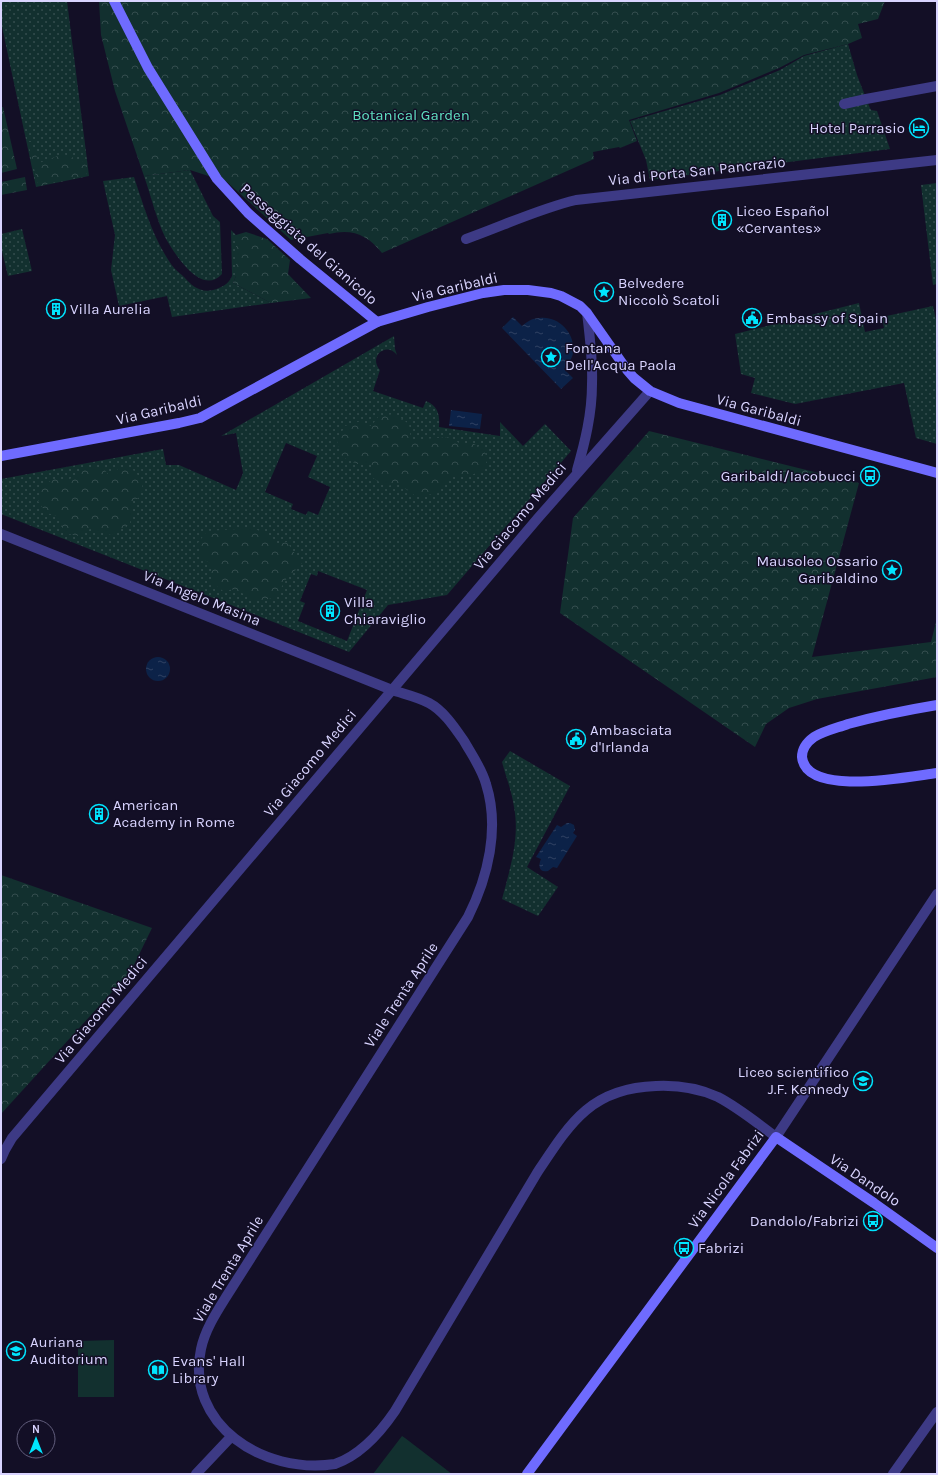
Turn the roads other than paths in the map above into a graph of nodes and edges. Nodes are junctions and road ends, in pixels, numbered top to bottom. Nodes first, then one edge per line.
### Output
1 (114, 1) edge
2 (937, 86) edge
3 (844, 104) dead end
4 (937, 160) edge
5 (466, 239) dead end
6 (587, 313) junction
7 (376, 322) junction
8 (650, 391) junction
9 (1, 456) edge
10 (576, 473) junction
11 (937, 473) edge
12 (1, 534) edge
13 (392, 690) junction
14 (937, 704) edge
15 (937, 773) edge
16 (937, 894) edge
17 (776, 1137) junction
18 (1, 1160) edge
19 (937, 1248) edge
20 (937, 1412) edge
21 (229, 1439) junction
22 (196, 1474) edge
23 (527, 1474) edge
24 (894, 1474) edge

1 - 7 street, Passeggiata del Gianicolo
2 - 3 street
4 - 5 street, Via di Porta San Pancrazio
6 - 7 street, Via Garibaldi
6 - 8 street, Via Garibaldi
6 - 10 street
7 - 9 street, Via Garibaldi
8 - 10 street, Via Giacomo Medici
8 - 11 street, Via Garibaldi
10 - 13 street, Via Giacomo Medici
12 - 13 street, Via Angelo Masina
13 - 18 street, Via Giacomo Medici
13 - 21 street, Viale Trenta Aprile
14 - 15 street
16 - 17 street, Via Nicola Fabrizi
17 - 19 street, Via Dandolo
17 - 21 street, Viale Trenta Aprile
17 - 23 street, Via Nicola Fabrizi
20 - 24 street
21 - 22 street

